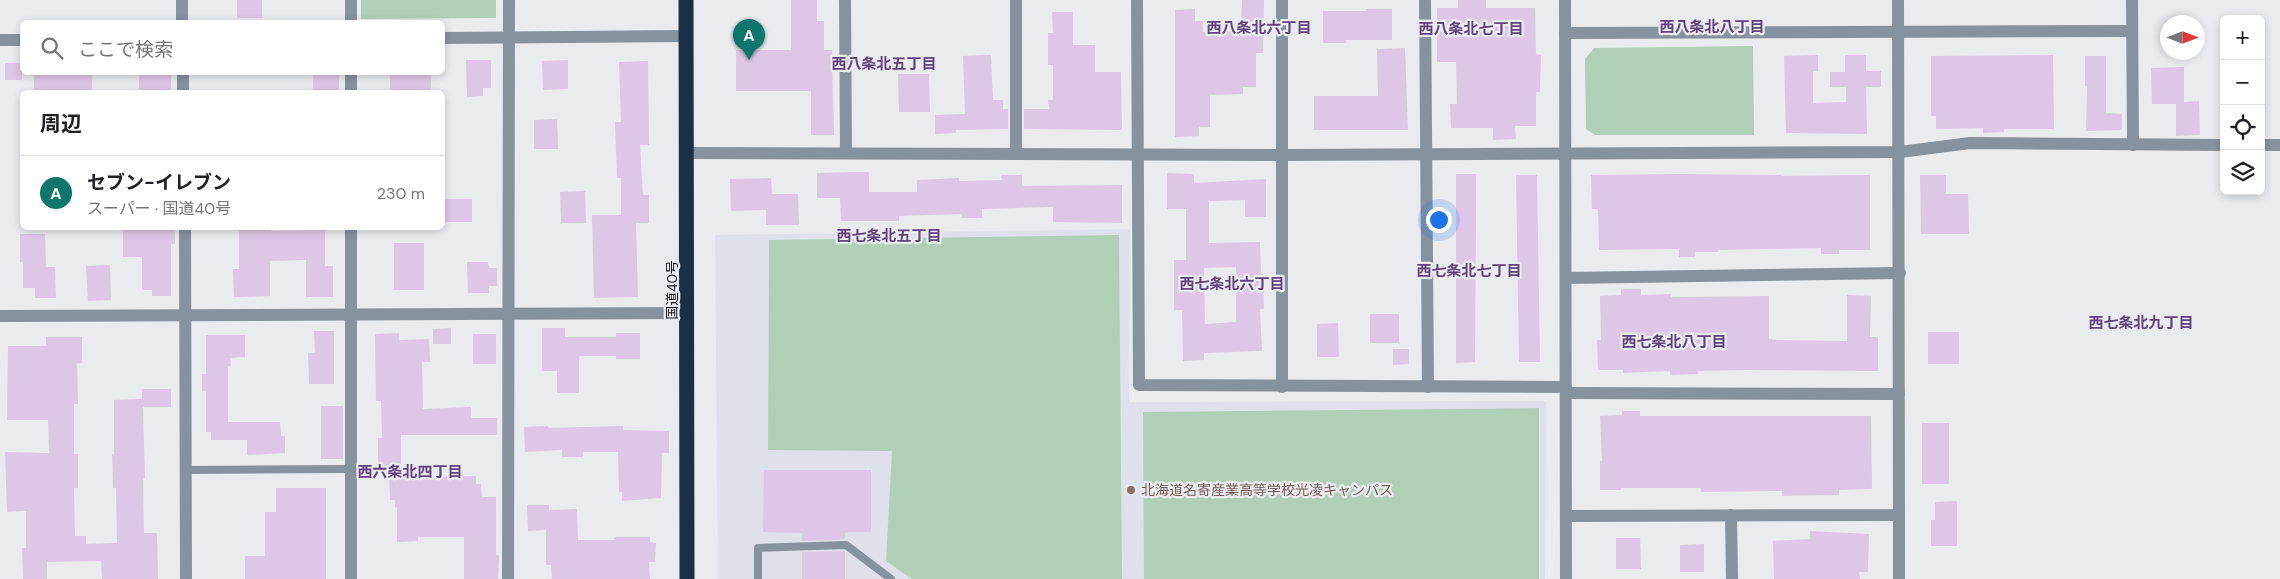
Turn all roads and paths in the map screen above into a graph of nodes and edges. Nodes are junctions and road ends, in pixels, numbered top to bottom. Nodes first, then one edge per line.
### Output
1 (182, 0) edge
2 (351, 0) edge
3 (509, 0) edge
4 (686, 0) edge
5 (845, 0) edge
6 (1016, 0) edge
7 (1137, 0) edge
8 (1282, 0) edge
9 (1425, 0) edge
10 (1565, 0) edge
11 (1898, 0) edge
12 (2132, 0) edge
13 (182, 20) edge
14 (351, 20) edge
15 (1898, 31) junction
16 (2132, 31) junction
17 (1565, 33) junction
18 (686, 36) junction
19 (445, 38) edge
20 (509, 38) junction
21 (0, 40) edge
22 (20, 40) edge
23 (183, 75) edge
24 (351, 75) edge
25 (183, 90) edge
26 (351, 90) edge
27 (2133, 145) junction
28 (2220, 145) edge
29 (2265, 145) edge
30 (2280, 145) edge
31 (1566, 152) junction
32 (1900, 152) junction
33 (687, 153) junction
34 (846, 153) junction
35 (1016, 154) junction
36 (1140, 154) junction
37 (1426, 154) junction
38 (1282, 155) junction
39 (185, 230) edge
40 (351, 230) edge
41 (1900, 274) junction
42 (1566, 278) junction
43 (688, 313) junction
44 (508, 314) junction
45 (352, 315) junction
46 (0, 316) edge
47 (184, 316) junction
48 (1282, 387) junction
49 (1428, 387) junction
50 (1566, 390) junction
51 (1899, 394) junction
52 (351, 469) junction
53 (185, 470) junction
54 (1731, 515) junction
55 (1899, 515) junction
56 (1566, 516) junction
57 (186, 579) edge
58 (351, 579) edge
59 (508, 579) edge
60 (687, 579) edge
61 (758, 579) edge
62 (891, 579) edge
63 (1566, 579) edge
64 (1732, 579) edge
65 (1899, 579) edge

1 - 13 street
2 - 14 street
3 - 20 street
4 - 18 highway, 国道40号
5 - 34 street
6 - 35 street
7 - 36 street
8 - 38 street
9 - 37 street
10 - 17 street
11 - 15 street
12 - 16 street
15 - 16 street
15 - 17 street
15 - 32 street
16 - 27 street
17 - 31 street
18 - 20 street
18 - 33 highway, 国道40号
19 - 20 street
20 - 44 street
21 - 22 street
23 - 25 street
24 - 26 street
27 - 28 street
27 - 32 street
29 - 30 street
31 - 32 street
31 - 37 street
31 - 42 street
32 - 41 street
33 - 34 street
33 - 43 highway, 国道40号
34 - 35 street
35 - 36 street
36 - 38 street
36 - 48 street
37 - 38 street
37 - 49 street
38 - 48 street
39 - 47 street
40 - 45 street
41 - 42 street
41 - 51 street
42 - 50 street
43 - 44 street
43 - 60 highway, 国道40号
44 - 45 street
44 - 59 street
45 - 47 street
45 - 52 street
46 - 47 street
47 - 53 street
48 - 49 street
49 - 50 street
50 - 51 street
50 - 56 street
51 - 55 street
52 - 53 lane
52 - 58 street
53 - 57 street
54 - 55 street
54 - 56 street
54 - 64 street
55 - 65 street
56 - 63 street
61 - 62 lane

